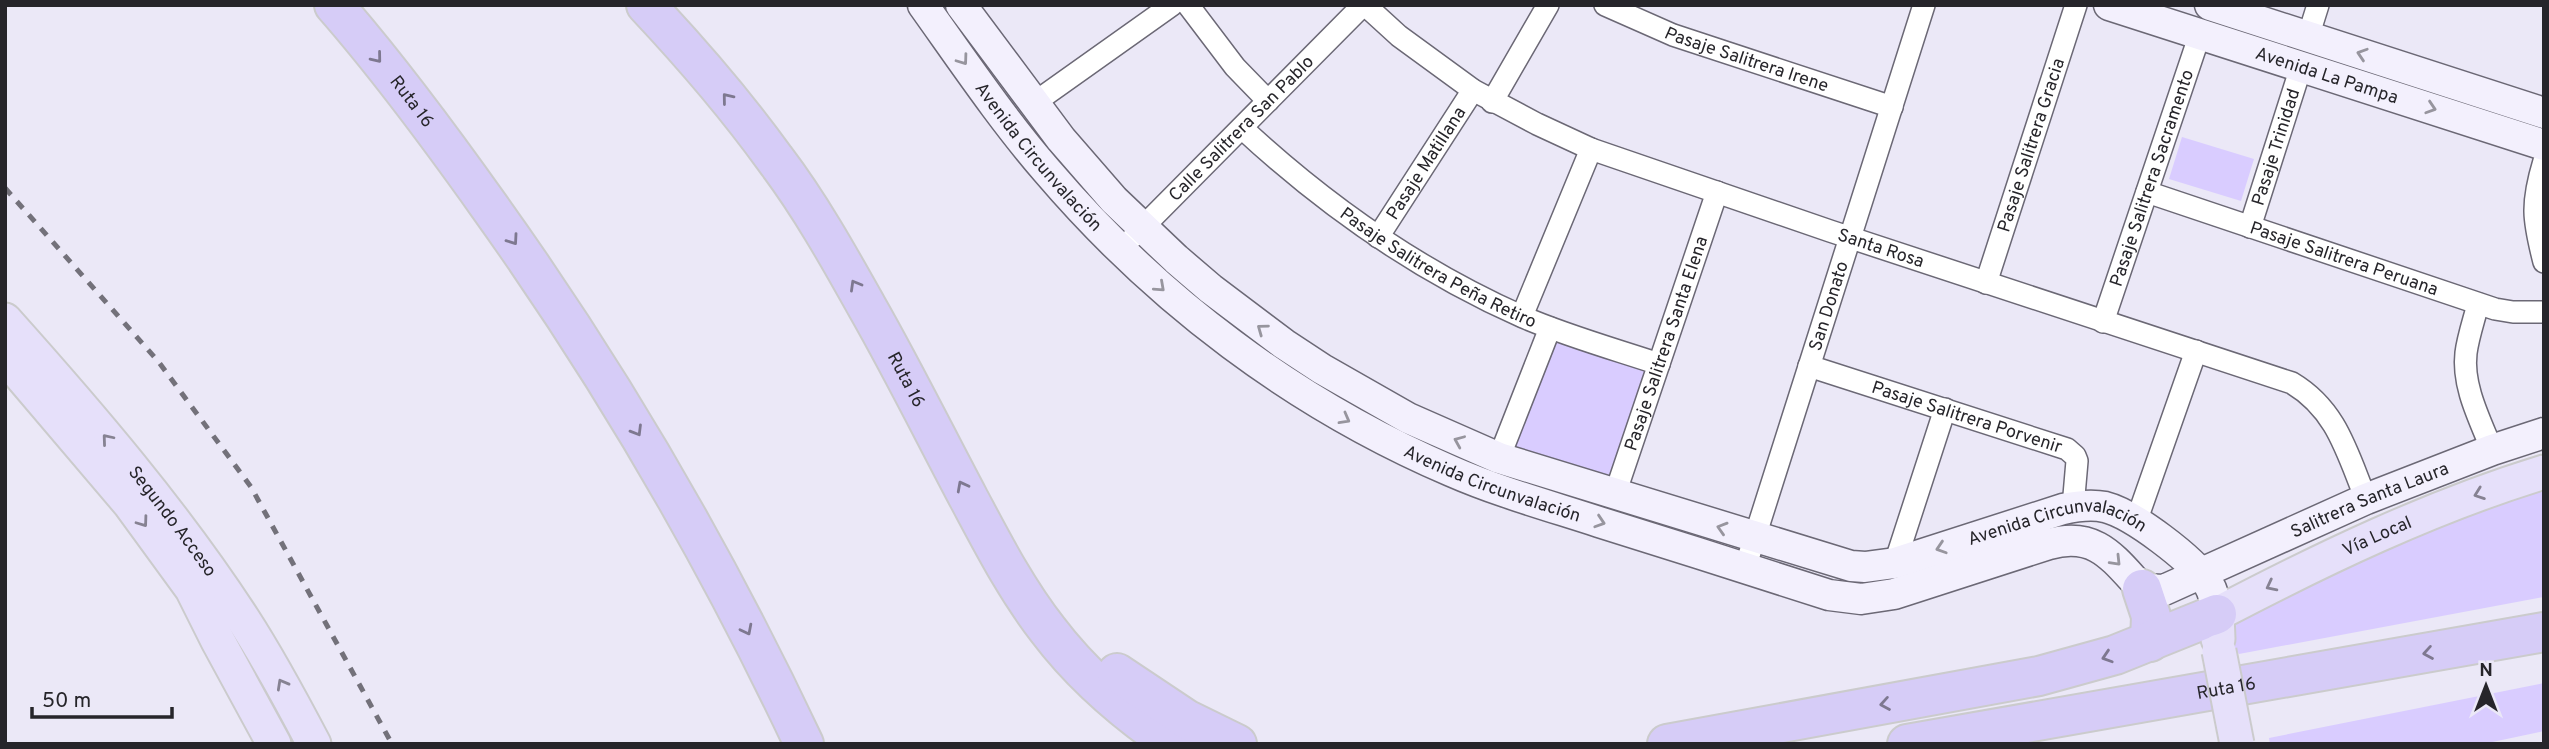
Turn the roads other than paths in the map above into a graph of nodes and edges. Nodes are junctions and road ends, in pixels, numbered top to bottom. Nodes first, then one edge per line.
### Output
1 (334, 5) edge
2 (646, 5) edge
3 (923, 5) edge
4 (961, 5) edge
5 (1172, 5) edge
6 (1188, 5) edge
7 (1364, 5) edge
8 (1548, 5) edge
9 (1605, 5) edge
10 (1924, 5) edge
11 (2076, 5) edge
12 (2109, 5) edge
13 (2210, 5) edge
14 (2318, 5) edge
15 (2200, 34) junction
16 (2308, 37) junction
17 (2301, 67) junction
18 (1473, 90) junction
19 (1269, 101) junction
20 (1492, 102) junction
21 (1034, 103) junction
22 (1892, 107) junction
23 (2544, 113) edge
24 (1242, 128) junction
25 (2544, 145) edge
26 (1591, 149) junction
27 (2544, 161) edge
28 (1717, 192) junction
29 (2147, 192) junction
30 (2250, 227) junction
31 (1142, 228) junction
32 (1378, 237) junction
33 (1850, 237) junction
34 (1120, 250) junction
35 (2544, 262) edge
36 (1986, 283) junction
37 (2478, 304) junction
38 (2544, 312) edge
39 (1522, 316) junction
40 (5, 320) edge
41 (2103, 322) junction
42 (1550, 328) junction
43 (2196, 351) junction
44 (5, 357) edge
45 (1659, 364) junction
46 (1809, 366) junction
47 (1945, 409) junction
48 (2544, 433) edge
49 (2492, 450) junction
50 (1499, 458) junction
51 (2544, 472) edge
52 (1615, 494) junction
53 (2366, 499) junction
54 (2073, 507) junction
55 (2136, 522) junction
56 (1754, 538) junction
57 (994, 546) junction
58 (1895, 563) junction
59 (1745, 568) junction
60 (2201, 575) junction
61 (2142, 589) junction
62 (2544, 632) edge
63 (2218, 633) junction
64 (2150, 642) junction
65 (2544, 660) edge
66 (274, 744) edge
67 (314, 744) edge
68 (804, 744) edge
69 (1172, 744) edge
70 (1237, 744) edge
71 (1667, 744) edge
72 (1907, 744) edge
73 (2057, 744) edge
74 (2237, 744) edge

1 -> 68 highway, Ruta 16
57 -> 2 highway, Ruta 16
3 -> 34 street, Avenida Circunvalación
4 - 21 street, Avenida Circunvalación
5 - 21 street
6 - 19 street
7 - 18 street, Santa Rosa
7 - 19 street, Calle Salitrera San Pablo
8 - 20 street, Pasaje Matillana
9 - 22 street, Pasaje Salitrera Irene
10 - 22 street, San Donato
11 - 36 street, Pasaje Salitrera Gracia
12 - 15 street, Avenida La Pampa
13 - 16 street, Avenida La Pampa
14 - 16 street
15 - 17 street, Avenida La Pampa
15 - 29 street, Pasaje Salitrera Sacramento
23 -> 16 street, Avenida La Pampa
17 -> 25 street, Avenida La Pampa
17 - 30 street, Pasaje Trinidad
18 - 20 street, Santa Rosa
18 - 32 street, Pasaje Matillana
19 - 24 street, Calle Salitrera San Pablo
20 - 26 street, Santa Rosa
21 - 31 street, Avenida Circunvalación
22 - 33 street, San Donato
24 - 31 street, Calle Salitrera San Pablo
24 - 32 street, Pasaje Salitrera Peña Retiro
26 - 28 street, Santa Rosa
26 - 39 street
27 - 35 street
28 - 33 street, Santa Rosa
28 - 45 street, Pasaje Salitrera Santa Elena
29 - 30 street, Pasaje Salitrera Peruana
29 - 41 street, Pasaje Salitrera Sacramento
30 - 37 street, Pasaje Salitrera Peruana
31 - 34 street, Calle Salitrera San Pablo
50 -> 31 street, Avenida Circunvalación
32 - 39 street, Pasaje Salitrera Peña Retiro
33 - 36 street, Santa Rosa
33 - 46 street, San Donato
34 -> 59 street, Avenida Circunvalación
36 - 41 street, Santa Rosa
37 - 38 street, Pasaje Salitrera Peruana
37 - 49 street
39 - 42 street, Pasaje Salitrera Peña Retiro
67 -> 40 main road, Segundo Acceso
41 - 43 street, Santa Rosa
42 - 45 street, Pasaje Salitrera Peña Retiro
42 - 50 street
43 - 53 street, Santa Rosa
43 - 55 street
44 -> 66 main road, Segundo Acceso
45 - 52 street, Pasaje Salitrera Santa Elena
46 - 47 street, Pasaje Salitrera Porvenir
46 - 56 street, San Donato
47 - 54 street, Pasaje Salitrera Porvenir
47 - 58 street
48 - 49 street, Salitrera Santa Laura
49 - 53 street, Salitrera Santa Laura
50 - 52 street, Avenida Circunvalación
51 -> 63 main road, Vía Local
56 -> 52 street, Avenida Circunvalación
53 - 60 street, Salitrera Santa Laura
54 - 55 street, Avenida Circunvalación
54 -> 58 street, Avenida Circunvalación
55 - 60 street, Avenida Circunvalación
56 - 58 street, Avenida Circunvalación
56 - 59 street, San Donato
57 - 69 highway, Ruta 16
57 - 70 highway
59 -> 61 street, Avenida Circunvalación
60 - 61 street
60 - 63 street, Avenida Circunvalación
61 - 64 highway
62 -> 72 highway, Ruta 16
63 - 64 highway
63 - 74 main road, bridge
64 -> 71 highway
65 - 73 highway, Ruta 16

